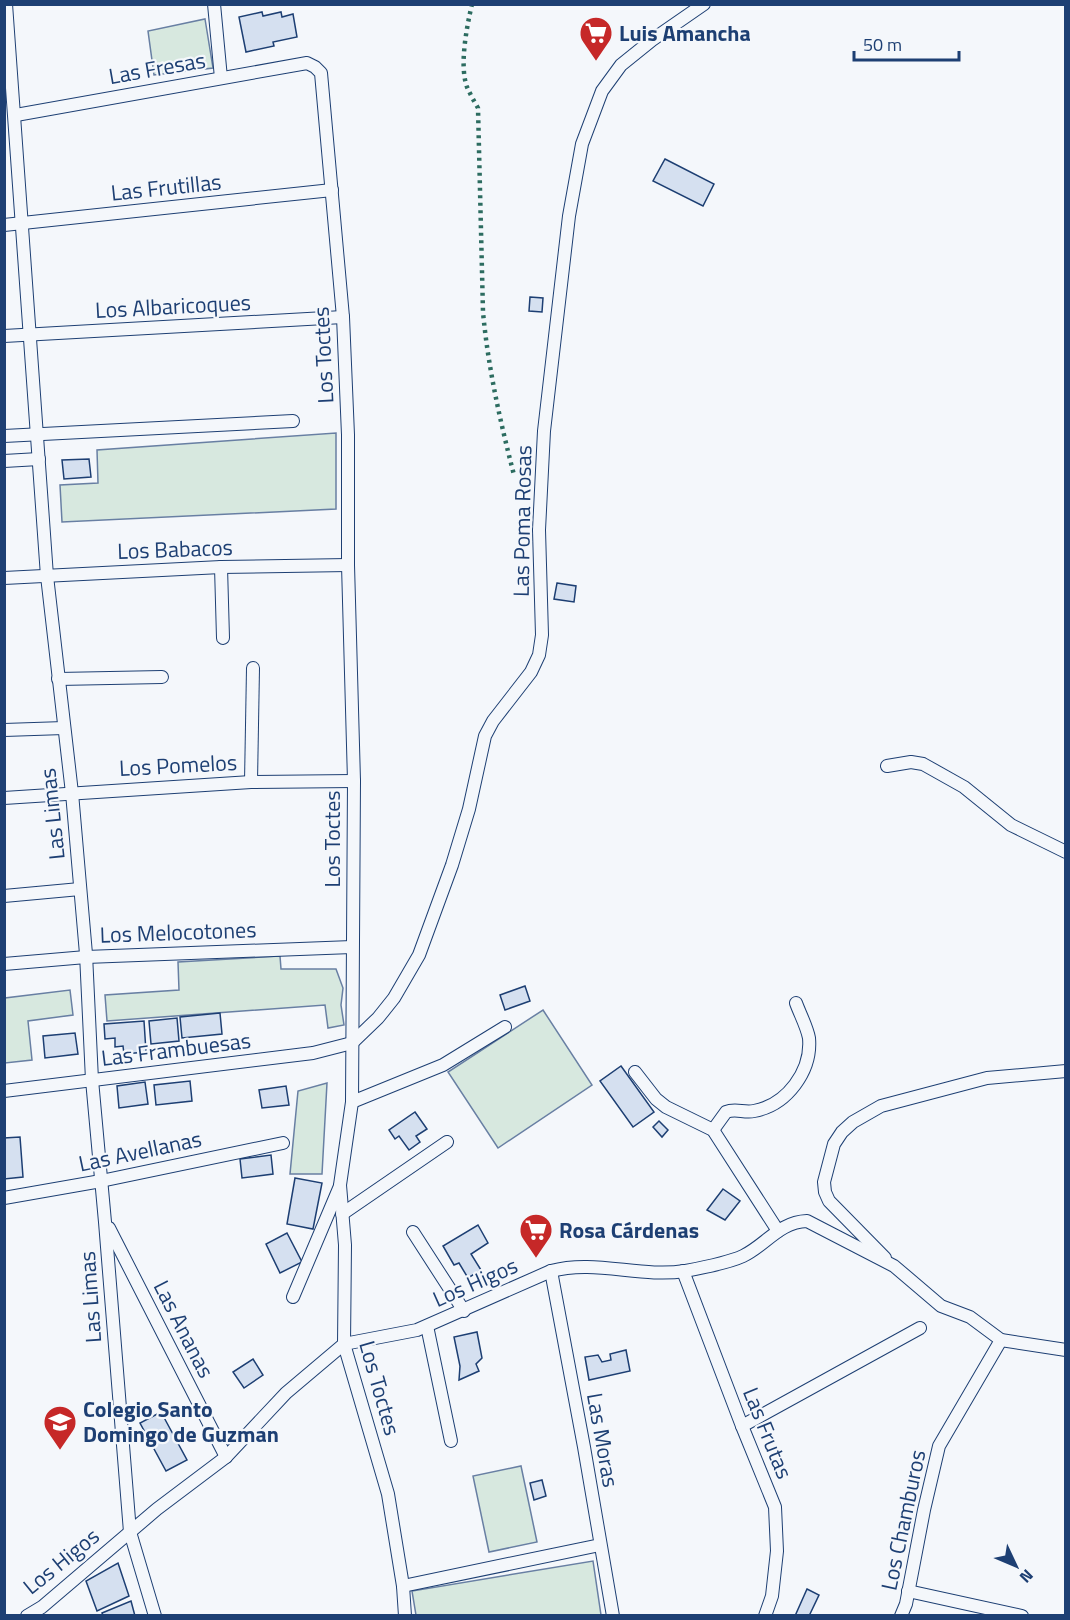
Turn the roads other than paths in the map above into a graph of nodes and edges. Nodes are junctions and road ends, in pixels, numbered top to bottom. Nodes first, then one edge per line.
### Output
1 (6, 4) edge
2 (214, 4) edge
3 (704, 4) edge
4 (307, 63) joint
5 (222, 78) junction
6 (16, 116) junction
7 (332, 190) junction
8 (22, 224) junction
9 (4, 225) edge
10 (343, 317) junction
11 (31, 334) junction
12 (4, 336) edge
13 (293, 421) dead end
14 (38, 435) junction
15 (4, 436) edge
16 (39, 459) junction
17 (4, 461) edge
18 (348, 565) junction
19 (221, 567) junction
20 (47, 576) junction
21 (4, 578) edge
22 (223, 638) dead end
23 (253, 668) dead end
24 (162, 677) dead end
25 (58, 679) junction
26 (64, 728) junction
27 (4, 730) edge
28 (886, 766) dead end
29 (250, 782) junction
30 (354, 782) junction
31 (72, 793) junction
32 (4, 798) edge
33 (1065, 852) edge
34 (80, 889) junction
35 (4, 896) edge
36 (352, 946) junction
37 (86, 957) junction
38 (4, 964) edge
39 (796, 1003) dead end
40 (505, 1027) dead end
41 (352, 1043) junction
42 (1065, 1071) edge
43 (635, 1072) dead end
44 (92, 1080) junction
45 (4, 1091) edge
46 (352, 1102) junction
47 (713, 1130) junction
48 (447, 1142) dead end
49 (284, 1143) dead end
50 (101, 1182) junction
51 (340, 1185) junction
52 (4, 1198) edge
53 (342, 1214) junction
54 (105, 1222) junction
55 (778, 1231) junction
56 (413, 1232) dead end
57 (894, 1266) junction
58 (683, 1271) junction
59 (551, 1272) junction
60 (293, 1297) dead end
61 (464, 1311) junction
62 (427, 1326) junction
63 (920, 1328) dead end
64 (1001, 1340) junction
65 (344, 1344) junction
66 (1065, 1350) edge
67 (742, 1426) junction
68 (451, 1441) dead end
69 (226, 1456) junction
70 (130, 1532) junction
71 (600, 1545) junction
72 (403, 1586) junction
73 (908, 1591) junction
74 (44, 1611) edge
75 (27, 1616) edge
76 (155, 1616) edge
77 (405, 1616) edge
78 (613, 1616) edge
79 (765, 1616) edge
80 (901, 1616) edge
81 (1022, 1616) edge

1 - 6 street, Las Limas
2 - 5 street
3 - 41 street, Las Poma Rosas
4 - 5 street, Las Fresas
4 - 7 street, Los Toctes
5 - 6 street, Las Fresas
6 - 8 street, Las Limas
7 - 8 street, Las Frutillas
7 - 10 street, Los Toctes
8 - 9 street, Las Frutillas
8 - 11 street, Las Limas
10 - 11 street, Los Albaricoques
10 - 18 street, Los Toctes
11 - 12 street, Los Albaricoques
11 - 14 street, Las Limas
13 - 14 street
14 - 15 street
14 - 16 street, Las Limas
16 - 17 street
16 - 20 street, Las Limas
18 - 19 street, Los Babacos
18 - 30 street, Los Toctes
19 - 20 street, Los Babacos
19 - 22 street
20 - 21 street, Los Babacos
20 - 25 street, Las Limas
23 - 29 street
24 - 25 street
25 - 26 street, Las Limas
26 - 27 street
26 - 31 street, Las Limas
28 - 33 street
29 - 30 street, Los Pomelos
29 - 31 street, Los Pomelos
30 - 36 street, Los Toctes
31 - 32 street, Los Pomelos
31 - 34 street, Las Limas
34 - 35 street
34 - 37 street, Las Limas
36 - 37 street, Los Melocotones
36 - 41 street, Los Toctes
37 - 38 street, Los Melocotones
37 - 44 street, Las Limas
39 - 47 street
40 - 46 street
41 - 44 street, Las Frambuesas
41 - 46 street, Los Toctes
42 - 57 street
43 - 47 street
44 - 45 street, Las Frambuesas
44 - 50 street, Las Limas
46 - 51 street, Los Toctes
47 - 55 street
48 - 53 street
49 - 50 street, Las Avellanas
50 - 52 street, Las Avellanas
50 - 54 street, Las Limas
51 - 53 street, Los Toctes
51 - 60 street
53 - 65 street, Los Toctes
54 - 69 street, Las Ananas
54 - 70 street, Las Limas
55 - 57 street, Los Higos
55 - 58 street, Los Higos
56 - 61 street
57 - 64 street, Los Higos
58 - 59 street, Los Higos
58 - 67 street, Las Frutas
59 - 61 street, Los Higos
59 - 71 street, Las Moras
61 - 62 street, Los Higos
62 - 65 street, Los Higos
62 - 68 street
63 - 67 street
64 - 66 street, Los Higos
64 - 73 street, Los Chamburos
65 - 69 street, Los Higos
65 - 72 street, Los Toctes
67 - 79 street, Las Frutas
69 - 70 street, Los Higos
70 - 74 street, Los Higos
70 - 76 street, Las Limas
71 - 72 street
71 - 78 street, Las Moras
72 - 77 street, Los Toctes
73 - 80 street, Los Chamburos
73 - 81 street
74 - 75 street, Los Higos

